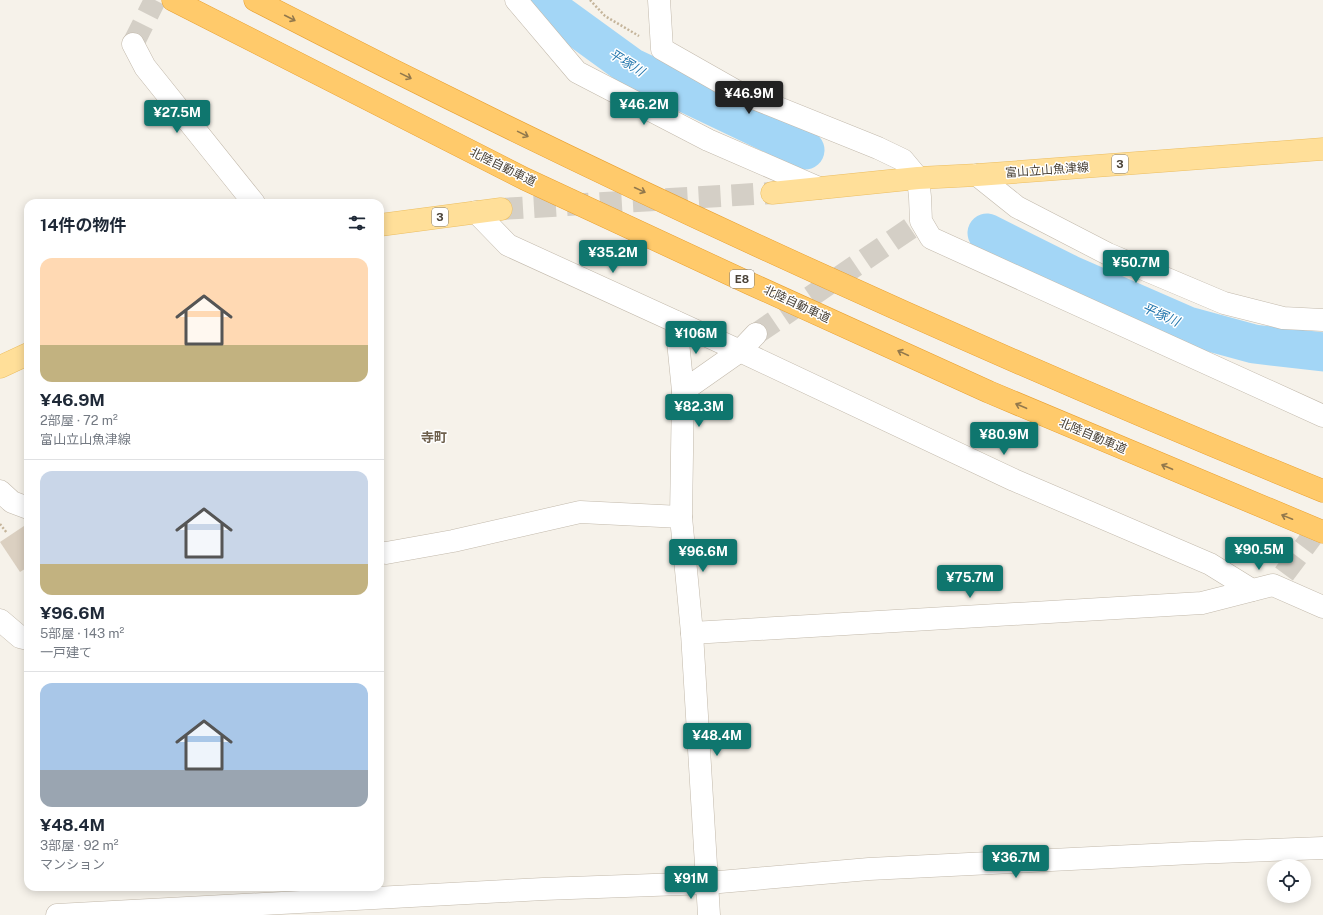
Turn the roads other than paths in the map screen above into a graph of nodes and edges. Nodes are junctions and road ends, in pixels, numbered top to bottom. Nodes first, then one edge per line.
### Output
1 (173, 0) edge
2 (255, 0) edge
3 (516, 0) edge
4 (659, 0) edge
5 (134, 44) dead end
6 (1323, 149) edge
7 (977, 175) junction
8 (918, 178) junction
9 (819, 188) junction
10 (772, 193) tunnel mouth
11 (251, 199) edge
12 (501, 209) tunnel mouth
13 (476, 212) junction
14 (384, 224) edge
15 (1323, 320) edge
16 (676, 322) junction
17 (756, 334) tunnel mouth
18 (740, 351) junction
19 (24, 356) edge
20 (0, 367) edge
21 (683, 391) junction
22 (1323, 416) edge
23 (0, 491) edge
24 (1323, 491) edge
25 (24, 506) edge
26 (681, 516) junction
27 (1323, 532) edge
28 (384, 553) edge
29 (1252, 590) junction
30 (1323, 607) edge
31 (0, 620) edge
32 (692, 633) junction
33 (24, 638) edge
34 (1323, 848) edge
35 (708, 884) junction
36 (57, 915) edge
37 (709, 915) edge

27 -> 1 highway, 北陸自動車道 / E8
2 -> 24 highway
3 - 9 street
4 - 8 street
5 - 11 street
6 - 7 main road, 富山立山魚津線 / 3
7 - 8 main road, 富山立山魚津線 / 3
7 - 15 street
8 - 9 main road, 富山立山魚津線 / 3
8 - 22 street
9 - 10 main road, 富山立山魚津線 / 3
12 - 13 main road, 3
13 - 14 main road, 3
13 - 16 street
16 - 18 street
16 - 21 street
17 - 18 street
18 - 21 street
18 - 29 street
19 - 20 main road
21 - 26 street
23 - 25 street
26 - 28 street
26 - 32 street
29 - 30 street
29 - 32 street
31 - 33 street
32 - 35 street
34 - 35 street
35 - 36 street
35 - 37 street

